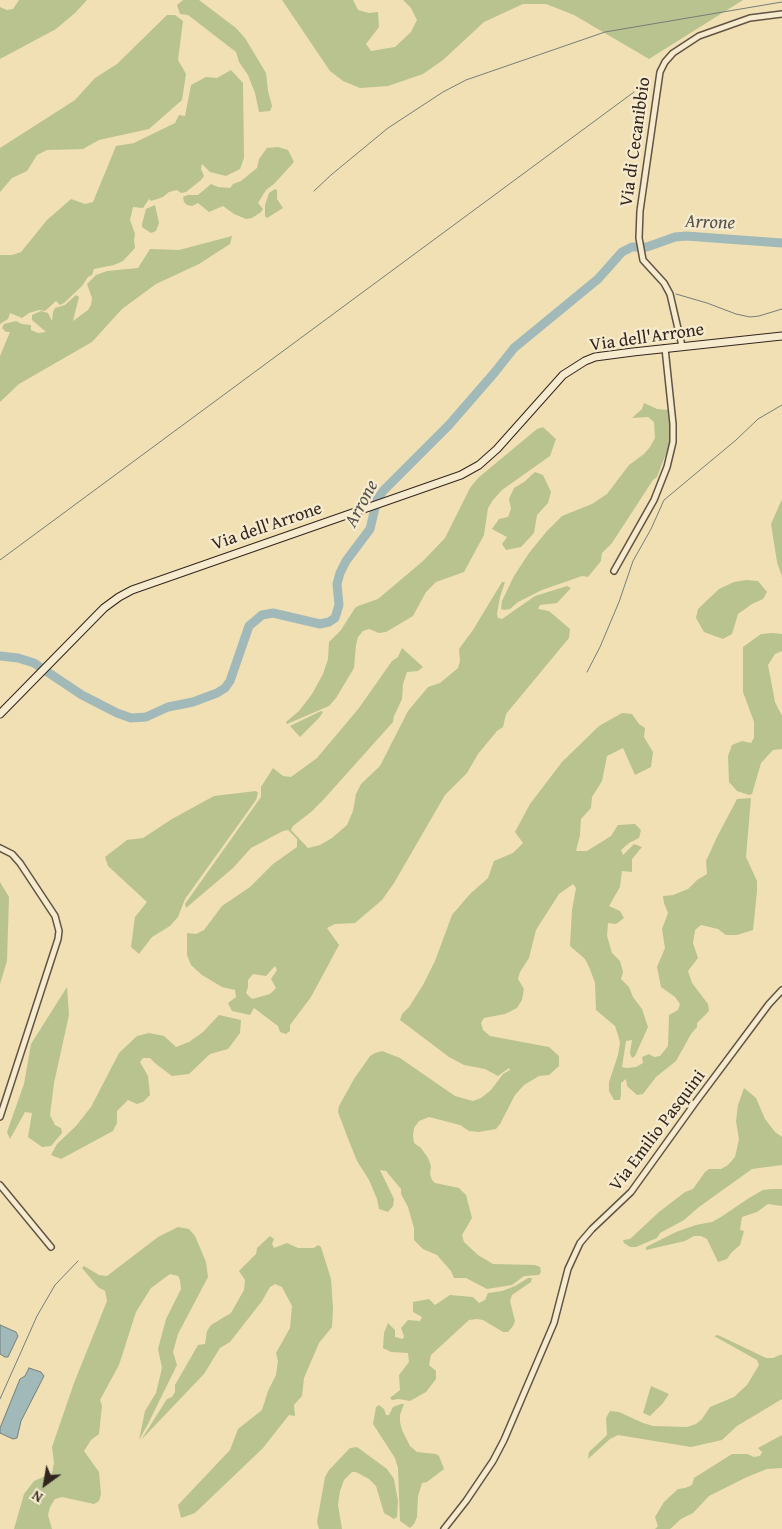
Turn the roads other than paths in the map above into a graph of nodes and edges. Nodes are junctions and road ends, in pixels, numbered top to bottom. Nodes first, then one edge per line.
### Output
1 (782, 14) edge
2 (782, 336) edge
3 (682, 346) junction
4 (665, 348) junction
5 (614, 571) dead end
6 (0, 714) edge
7 (0, 848) edge
8 (782, 990) edge
9 (0, 1117) edge
10 (0, 1185) edge
11 (52, 1247) dead end
12 (444, 1529) edge

1 - 3 street, Via di Cecanibbio
2 - 3 street, Via dell'Arrone
3 - 4 street, Via dell'Arrone
4 - 5 street
4 - 6 street, Via dell'Arrone
7 - 9 street
8 - 12 street, Via Emilio Pasquini
10 - 11 street

